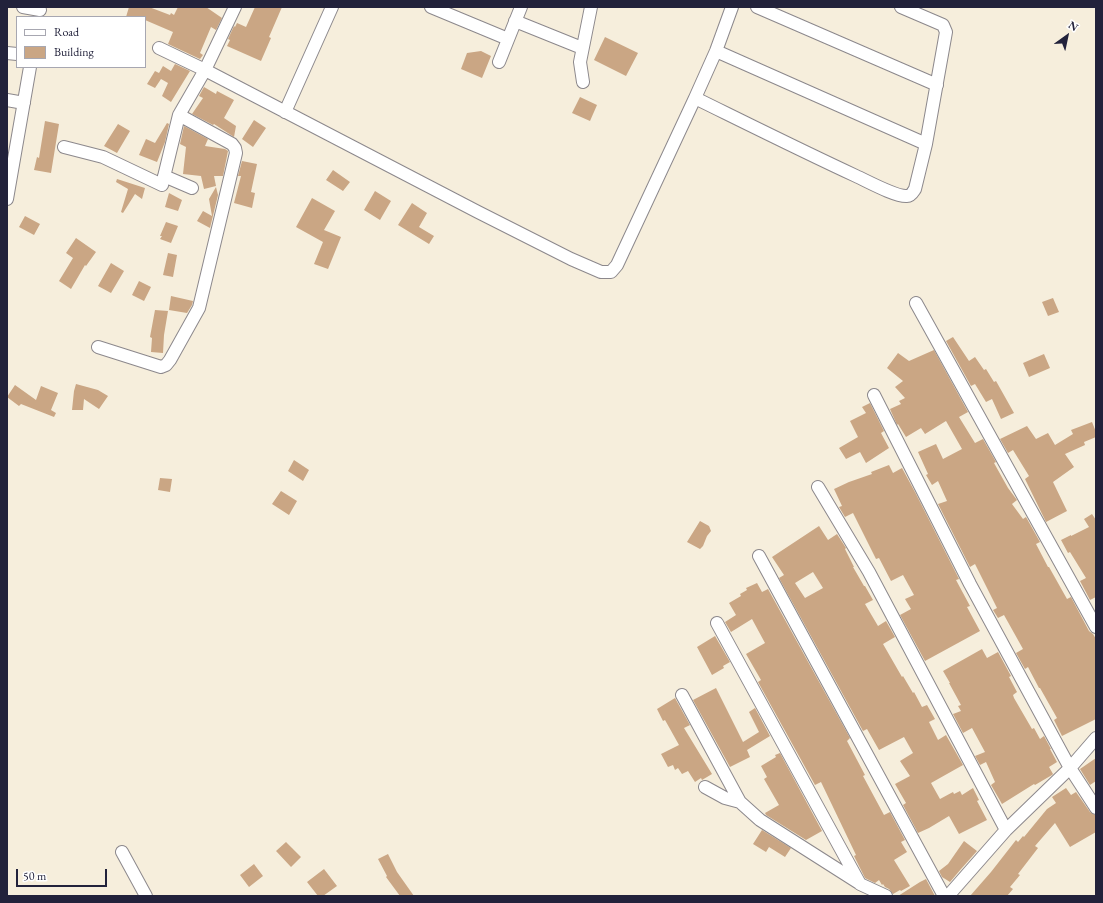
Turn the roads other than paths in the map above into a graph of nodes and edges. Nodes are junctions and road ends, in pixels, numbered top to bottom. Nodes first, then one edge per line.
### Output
1 (23, 7) edge
2 (235, 7) edge
3 (332, 7) edge
4 (431, 7) edge
5 (521, 7) edge
6 (591, 7) edge
7 (732, 7) edge
8 (757, 7) edge
9 (901, 7) edge
10 (39, 11) edge
11 (515, 21) junction
12 (508, 39) junction
13 (159, 48) dead end
14 (582, 48) junction
15 (716, 51) junction
16 (498, 62) dead end
17 (30, 68) edge
18 (204, 70) junction
19 (583, 82) dead end
20 (936, 85) junction
21 (695, 98) junction
22 (7, 100) edge
23 (24, 103) junction
24 (285, 112) junction
25 (179, 115) junction
26 (926, 144) junction
27 (64, 147) dead end
28 (11, 152) edge
29 (164, 176) junction
30 (192, 188) dead end
31 (7, 199) edge
32 (916, 303) dead end
33 (98, 347) dead end
34 (874, 395) dead end
35 (818, 487) dead end
36 (759, 556) dead end
37 (718, 623) dead end
38 (1096, 627) edge
39 (682, 695) dead end
40 (1096, 738) edge
41 (1070, 768) junction
42 (705, 787) dead end
43 (740, 802) junction
44 (1096, 808) edge
45 (1006, 830) junction
46 (122, 852) dead end
47 (860, 884) junction
48 (950, 895) edge
49 (146, 896) edge
50 (886, 896) edge

1 - 10 street
2 - 18 street
3 - 24 street
4 - 12 street
5 - 11 street
6 - 14 street
7 - 15 street
8 - 20 street
9 - 20 street
11 - 12 street
11 - 14 street
12 - 16 street
13 - 18 street
14 - 19 street
15 - 21 street
15 - 26 street
17 - 23 street
18 - 24 street
18 - 25 street
20 - 26 street
21 - 24 street
21 - 26 street
22 - 23 street
23 - 28 street
25 - 29 street
25 - 33 street
27 - 29 street
28 - 31 street
29 - 30 street
32 - 38 street
34 - 41 street
35 - 45 street
36 - 48 street
37 - 47 street
39 - 43 street
40 - 41 street
41 - 44 street
41 - 45 street
42 - 43 street
43 - 47 street
45 - 48 street
46 - 49 street
47 - 50 street

